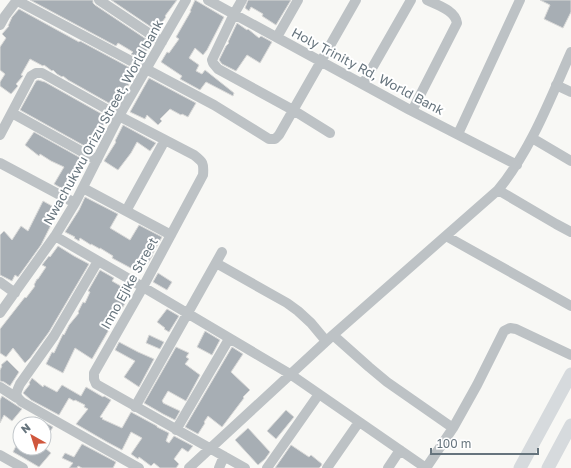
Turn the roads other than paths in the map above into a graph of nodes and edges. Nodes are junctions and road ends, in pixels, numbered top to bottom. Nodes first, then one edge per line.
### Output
1 (16, 0) edge
2 (99, 0) edge
3 (186, 0) edge
4 (208, 0) edge
5 (242, 0) edge
6 (298, 0) edge
7 (356, 0) edge
8 (411, 0) edge
9 (427, 0) edge
10 (520, 0) edge
11 (234, 14) junction
12 (0, 25) edge
13 (276, 37) junction
14 (162, 42) junction
15 (571, 52) edge
16 (321, 61) junction
17 (146, 69) junction
18 (363, 84) junction
19 (556, 84) junction
20 (571, 92) edge
21 (293, 110) junction
22 (412, 111) junction
23 (12, 113) junction
24 (119, 116) junction
25 (3, 123) edge
26 (330, 133) dead end
27 (458, 134) junction
28 (0, 135) edge
29 (532, 138) junction
30 (165, 140) junction
31 (97, 160) junction
32 (571, 161) edge
33 (0, 163) edge
34 (517, 165) junction
35 (83, 188) junction
36 (498, 190) junction
37 (75, 203) junction
38 (126, 211) junction
39 (571, 232) edge
40 (171, 235) junction
41 (55, 236) junction
42 (446, 236) junction
43 (222, 252) dead end
44 (98, 261) junction
45 (216, 263) junction
46 (0, 282) edge
47 (143, 287) junction
48 (15, 293) junction
49 (571, 306) edge
50 (0, 313) edge
51 (187, 314) junction
52 (330, 338) junction
53 (229, 339) junction
54 (571, 356) edge
55 (290, 374) junction
56 (571, 374) edge
57 (0, 387) edge
58 (319, 394) junction
59 (17, 398) junction
60 (135, 407) junction
61 (359, 422) junction
62 (571, 425) edge
63 (453, 428) junction
64 (176, 430) junction
65 (568, 439) edge
66 (211, 448) junction
67 (400, 450) junction
68 (0, 455) edge
69 (224, 456) junction
70 (23, 468) edge
71 (139, 468) edge
72 (189, 468) edge
73 (219, 468) edge
74 (245, 468) edge
75 (267, 468) edge
76 (327, 468) edge
77 (388, 468) edge
78 (426, 468) edge
79 (520, 468) edge
80 (548, 468) edge

1 - 12 street
1 - 17 street
2 - 14 street
3 - 14 street, Nwachukwu Orizu Street, World bank
4 - 11 street, Holy Trinity Rd, World Bank
5 - 11 street
6 - 13 street
7 - 16 street
8 - 18 street
9 - 22 street
10 - 27 street
11 - 13 street, Holy Trinity Rd, World Bank
11 - 21 street
13 - 16 street, Holy Trinity Rd, World Bank
14 - 17 street, Nwachukwu Orizu Street, World bank
15 - 19 street
16 - 18 street, Holy Trinity Rd, World Bank
16 - 21 street
17 - 21 street
17 - 24 street, Nwachukwu Orizu Street, World bank
18 - 22 street, Holy Trinity Rd, World Bank
19 - 20 street
19 - 29 street
21 - 26 street
22 - 27 street, Holy Trinity Rd, World Bank
23 - 24 street, Inno Ejike Street
23 - 25 street, Inno Ejike Street
23 - 31 street
24 - 30 street, Inno Ejike Street
24 - 31 street, Nwachukwu Orizu Street, World bank
25 - 28 street, Inno Ejike Street
27 - 34 street, Holy Trinity Rd, World Bank
29 - 32 street
29 - 34 street
30 - 38 street
30 - 40 street, Inno Ejike Street
31 - 35 street, Nwachukwu Orizu Street, World bank
33 - 37 street
34 - 36 street
35 - 37 street, Nwachukwu Orizu Street, World bank
35 - 38 street
36 - 39 street
36 - 42 street
37 - 41 street, Nwachukwu Orizu Street, World bank
38 - 40 street
40 - 47 street, Inno Ejike Street
41 - 44 street
41 - 48 street, Nwachukwu Orizu Street, World bank
42 - 49 street
42 - 52 street
43 - 45 street
44 - 47 street
44 - 59 street
45 - 51 street
45 - 52 street
46 - 48 street
47 - 51 street
47 - 60 street, Inno Ejike Street
48 - 50 street, Nwachukwu Orizu Street, World bank
51 - 53 street
51 - 60 street
52 - 55 street
52 - 63 street
53 - 55 street
53 - 64 street
54 - 63 street
55 - 58 street
55 - 66 street
56 - 79 main road
57 - 59 street
58 - 61 street
58 - 75 street
59 - 71 street
60 - 64 street, Inno Ejike Street
61 - 67 street
61 - 76 street
62 - 65 main road
63 - 78 street
64 - 66 street, Inno Ejike Street
65 - 80 main road
66 - 69 street, Inno Ejike Street
66 - 72 street
67 - 77 street
67 - 78 street
68 - 70 street
69 - 73 street
69 - 74 street, Inno Ejike Street

